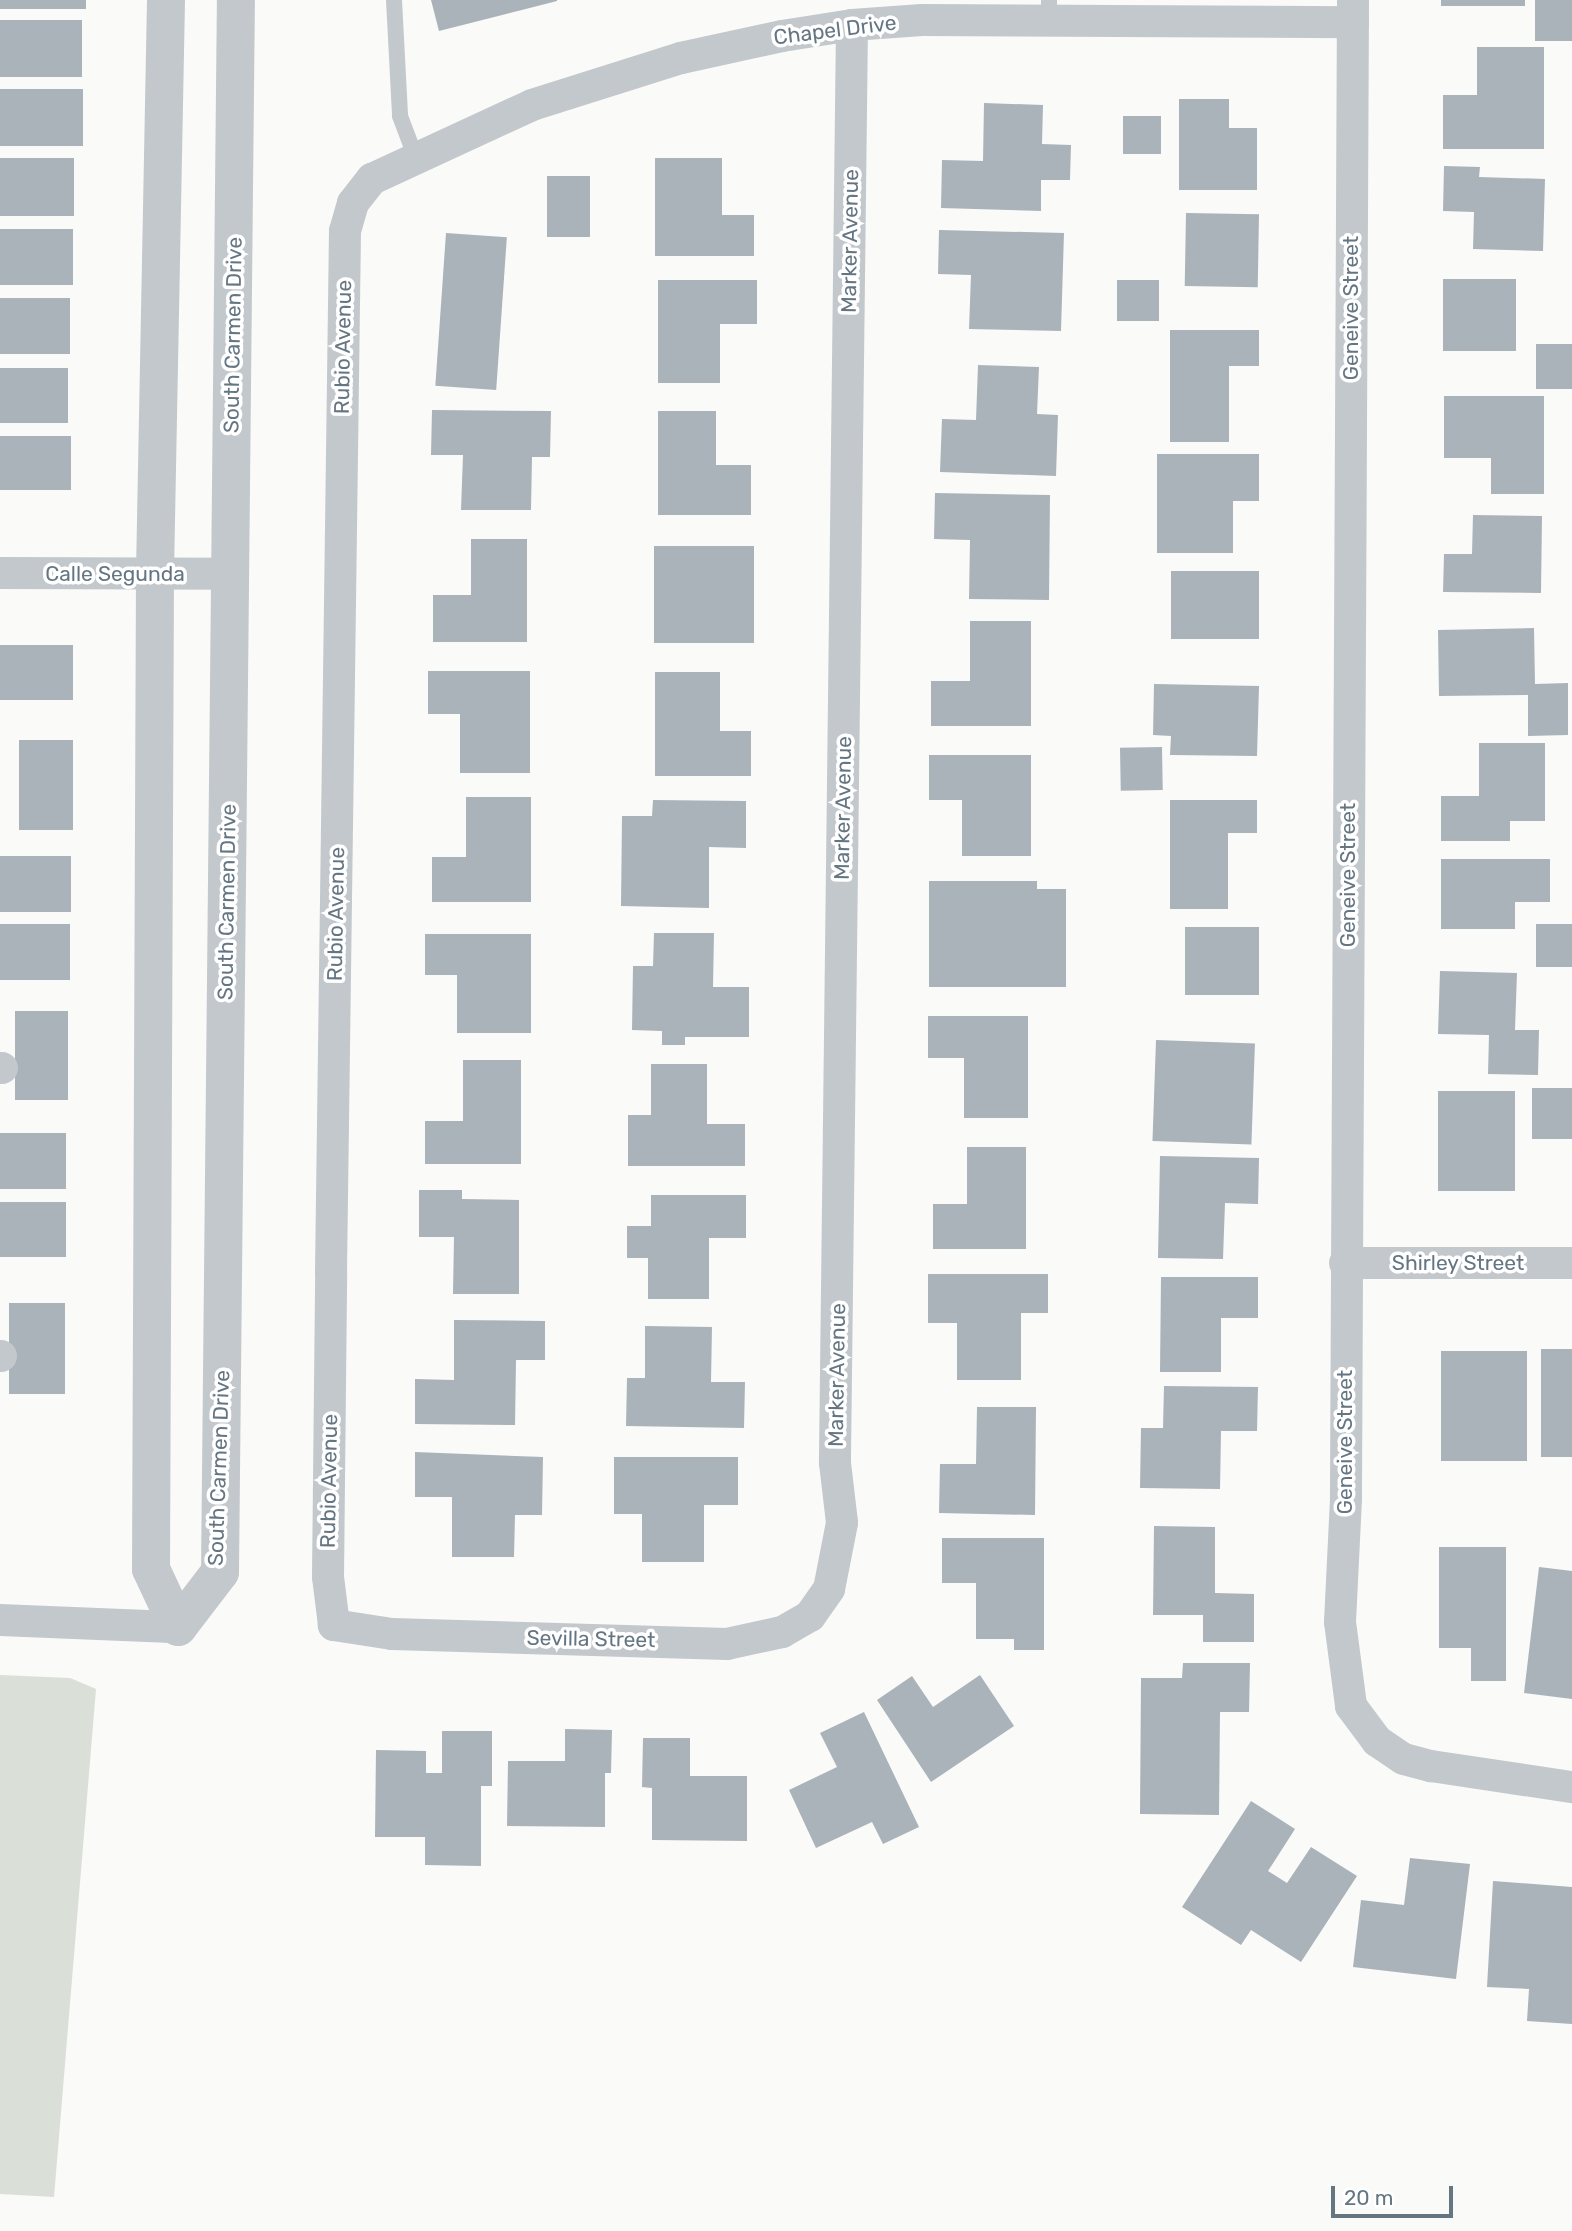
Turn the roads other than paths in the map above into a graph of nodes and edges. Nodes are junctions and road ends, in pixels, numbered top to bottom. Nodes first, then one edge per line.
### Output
1 (166, 0) edge
2 (236, 0) edge
3 (394, 0) edge
4 (1049, 9) edge
5 (1353, 11) edge
6 (852, 25) junction
7 (415, 156) junction
8 (352, 203) joint
9 (0, 573) edge
10 (155, 574) junction
11 (231, 574) junction
12 (1345, 1263) junction
13 (1572, 1264) edge
14 (829, 1589) joint
15 (0, 1620) edge
16 (334, 1625) joint
17 (178, 1627) junction
18 (1572, 1787) edge

1 - 10 street
2 - 11 street, South Carmen Drive
3 - 7 lane
4 - 5 street, Chapel Drive
4 - 6 street, Chapel Drive
5 - 12 street, Geneive Street
6 - 7 street, Chapel Drive
6 - 14 street, Marker Avenue
7 - 8 street, Chapel Drive
8 - 16 street, Rubio Avenue
9 - 10 street, Calle Segunda
10 - 11 street, Calle Segunda
10 - 17 street
11 - 17 street, South Carmen Drive
12 - 13 street, Shirley Street
12 - 18 street, Geneive Street
14 - 16 street, Sevilla Street
15 - 17 street

